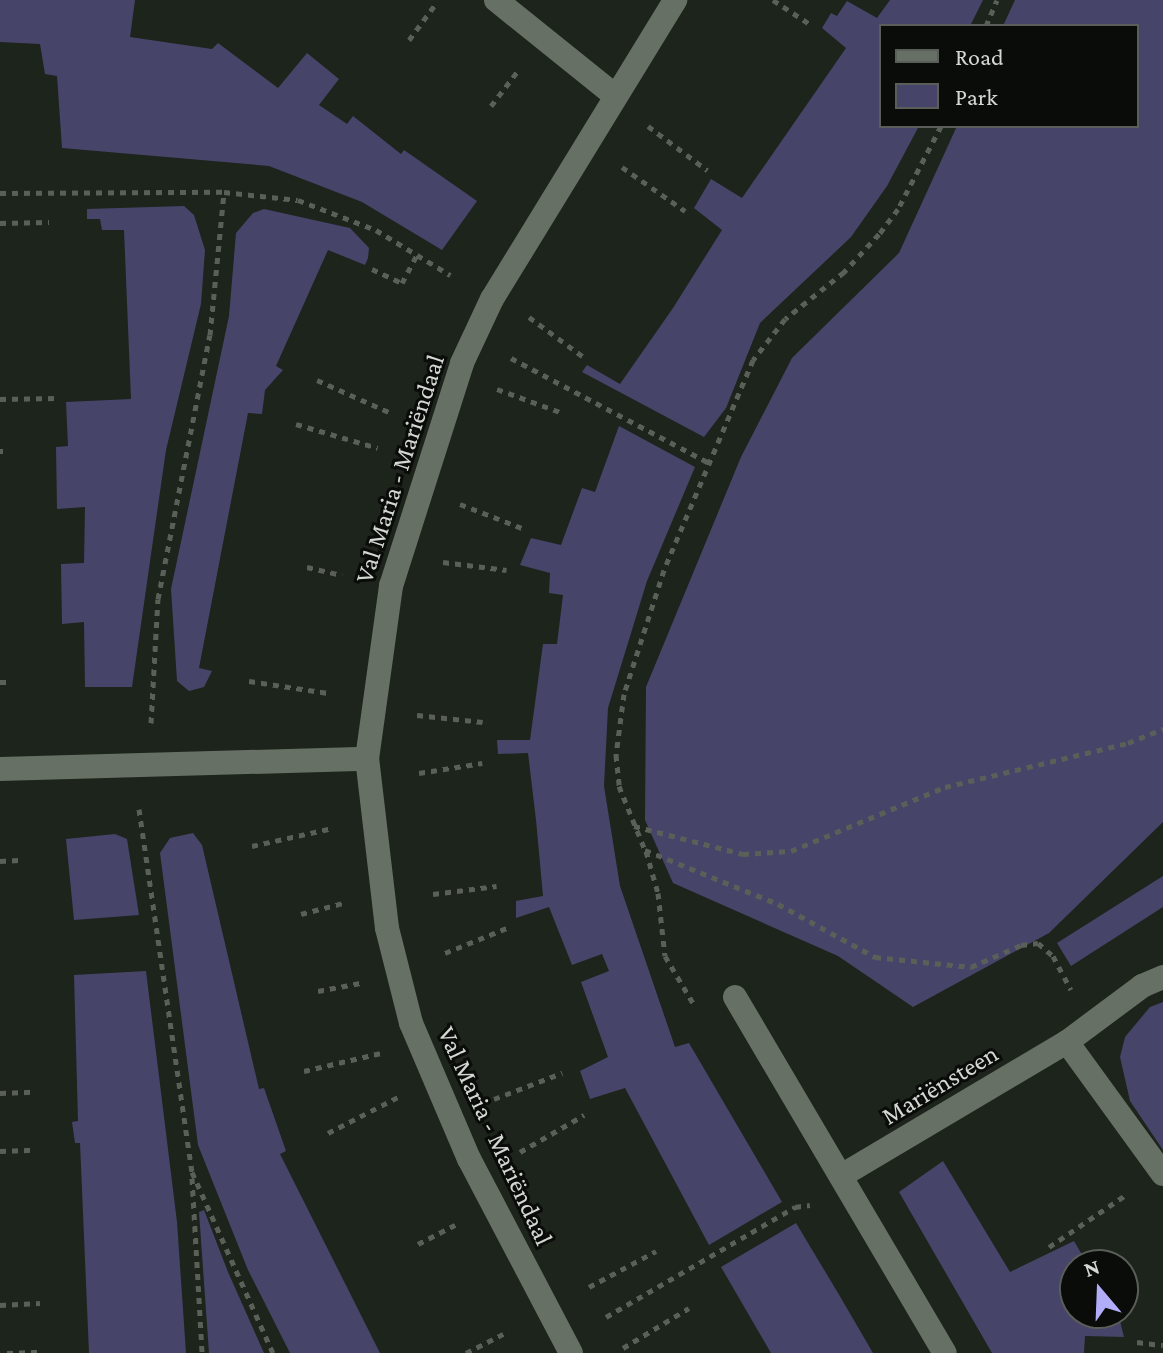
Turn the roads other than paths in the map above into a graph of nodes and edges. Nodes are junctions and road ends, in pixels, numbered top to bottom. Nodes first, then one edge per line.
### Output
1 (496, 0) edge
2 (675, 0) edge
3 (614, 95) junction
4 (367, 759) junction
5 (0, 769) edge
6 (1163, 977) edge
7 (735, 997) dead end
8 (1067, 1042) junction
9 (1163, 1174) edge
10 (841, 1176) junction
11 (571, 1353) edge
12 (945, 1353) edge

1 - 3 street
2 - 3 street, Val Maria - Mariëndaal
3 - 4 street, Val Maria - Mariëndaal
4 - 5 street
4 - 11 street, Val Maria - Mariëndaal
6 - 8 street, Mariënsteen
7 - 10 street
8 - 9 street
8 - 10 street, Mariënsteen
10 - 12 street

